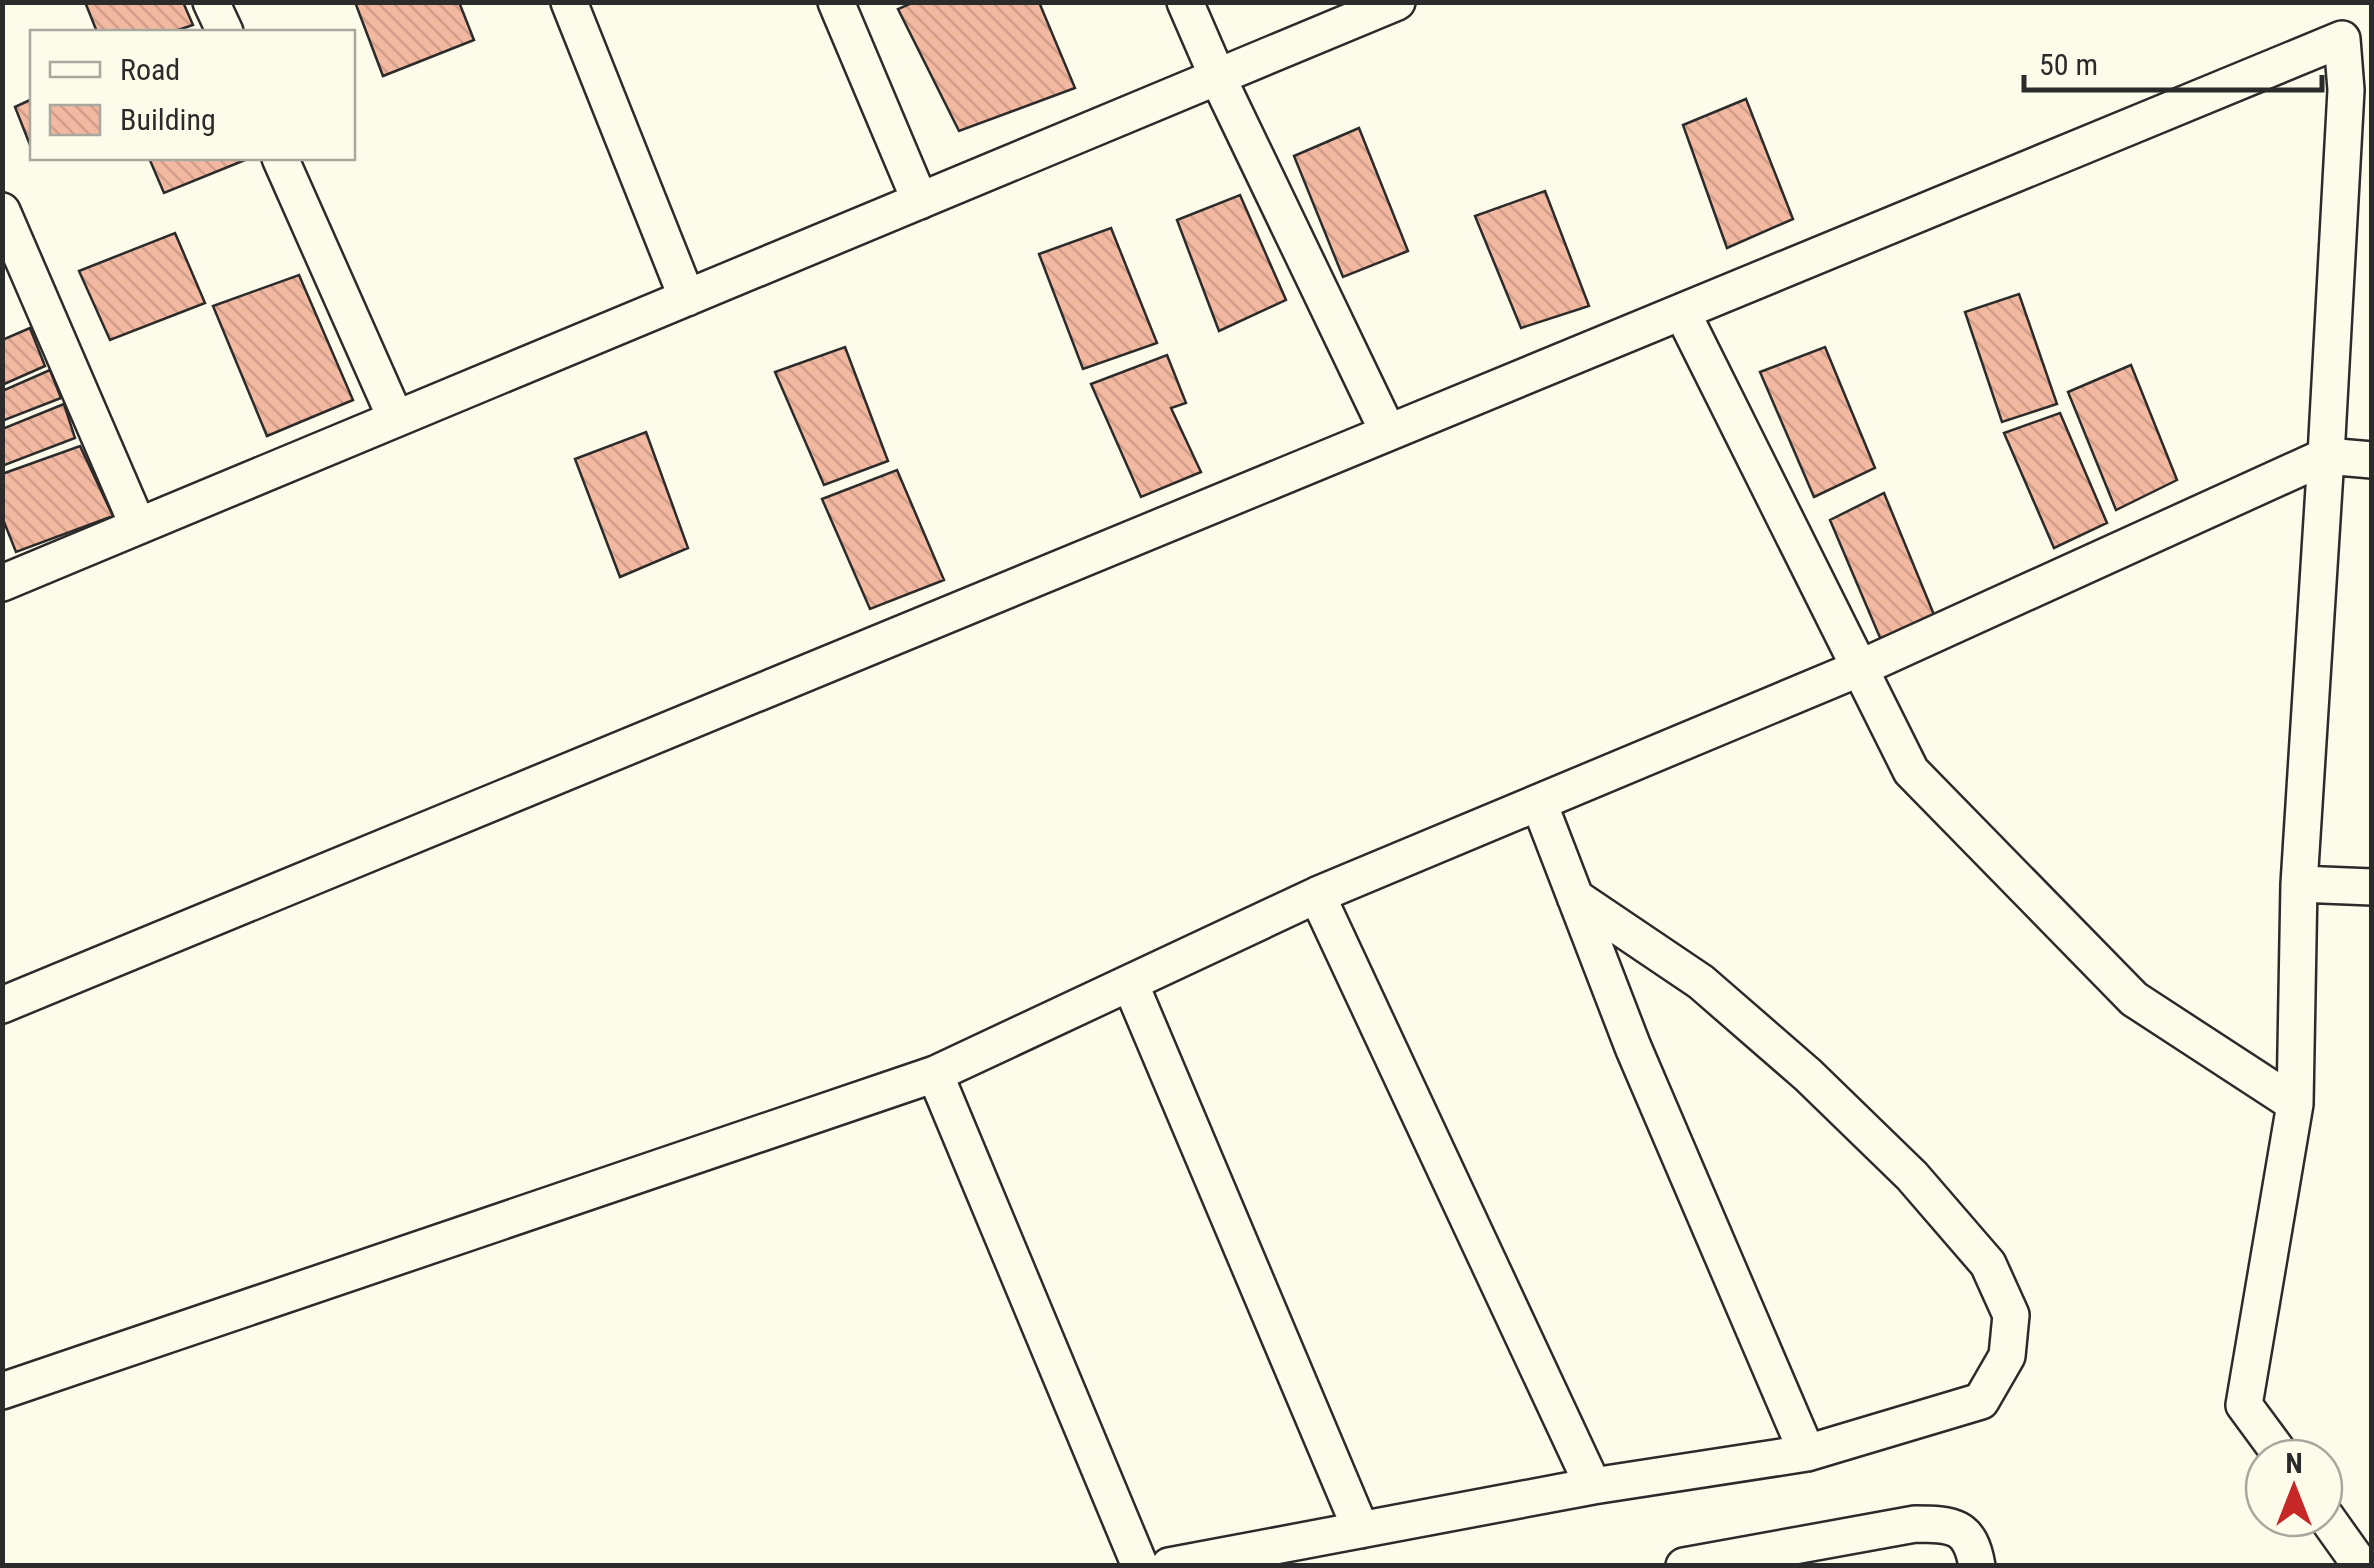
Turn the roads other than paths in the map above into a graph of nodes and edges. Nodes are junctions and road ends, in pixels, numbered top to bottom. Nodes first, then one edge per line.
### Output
1 (211, 2) edge
2 (569, 2) edge
3 (836, 2) edge
4 (1185, 2) edge
5 (1397, 2) edge
6 (224, 30) edge
7 (1218, 78) junction
8 (2359, 91) edge
9 (281, 160) edge
10 (920, 201) junction
11 (2, 211) edge
12 (687, 298) junction
13 (1682, 312) junction
14 (396, 419) junction
15 (1388, 432) junction
16 (2326, 456) junction
17 (2372, 460) edge
18 (138, 526) junction
19 (2, 582) edge
20 (1860, 668) junction
21 (1538, 803) junction
22 (2299, 884) junction
23 (2372, 887) edge
24 (1317, 896) junction
25 (1575, 897) junction
26 (1130, 983) junction
27 (2, 1005) edge
28 (935, 1074) junction
29 (2295, 1104) junction
30 (2, 1391) edge
31 (2268, 1438) edge
32 (1807, 1453) junction
33 (1593, 1486) junction
34 (1360, 1530) junction
35 (2341, 1538) edge
36 (1140, 1566) edge
37 (1169, 1566) edge
38 (1684, 1566) edge
39 (1977, 1566) edge
40 (2361, 1566) edge

1 - 6 street
2 - 12 street
3 - 10 street
4 - 7 street
5 - 7 street
7 - 10 street
7 - 15 street
8 - 13 street
8 - 16 street
9 - 14 street
10 - 12 street
11 - 18 street
12 - 14 street
13 - 15 street
13 - 20 street
14 - 18 street
15 - 27 street
16 - 17 street
16 - 20 street
16 - 22 street
18 - 19 street
20 - 21 street
20 - 29 street
21 - 24 street
21 - 25 street
22 - 23 street
22 - 29 street
24 - 26 street
24 - 33 street
25 - 32 street
25 - 32 street
26 - 28 street
26 - 34 street
28 - 30 street
28 - 36 street
29 - 31 street
32 - 33 street
33 - 34 street
34 - 37 street
35 - 40 street
38 - 39 street

